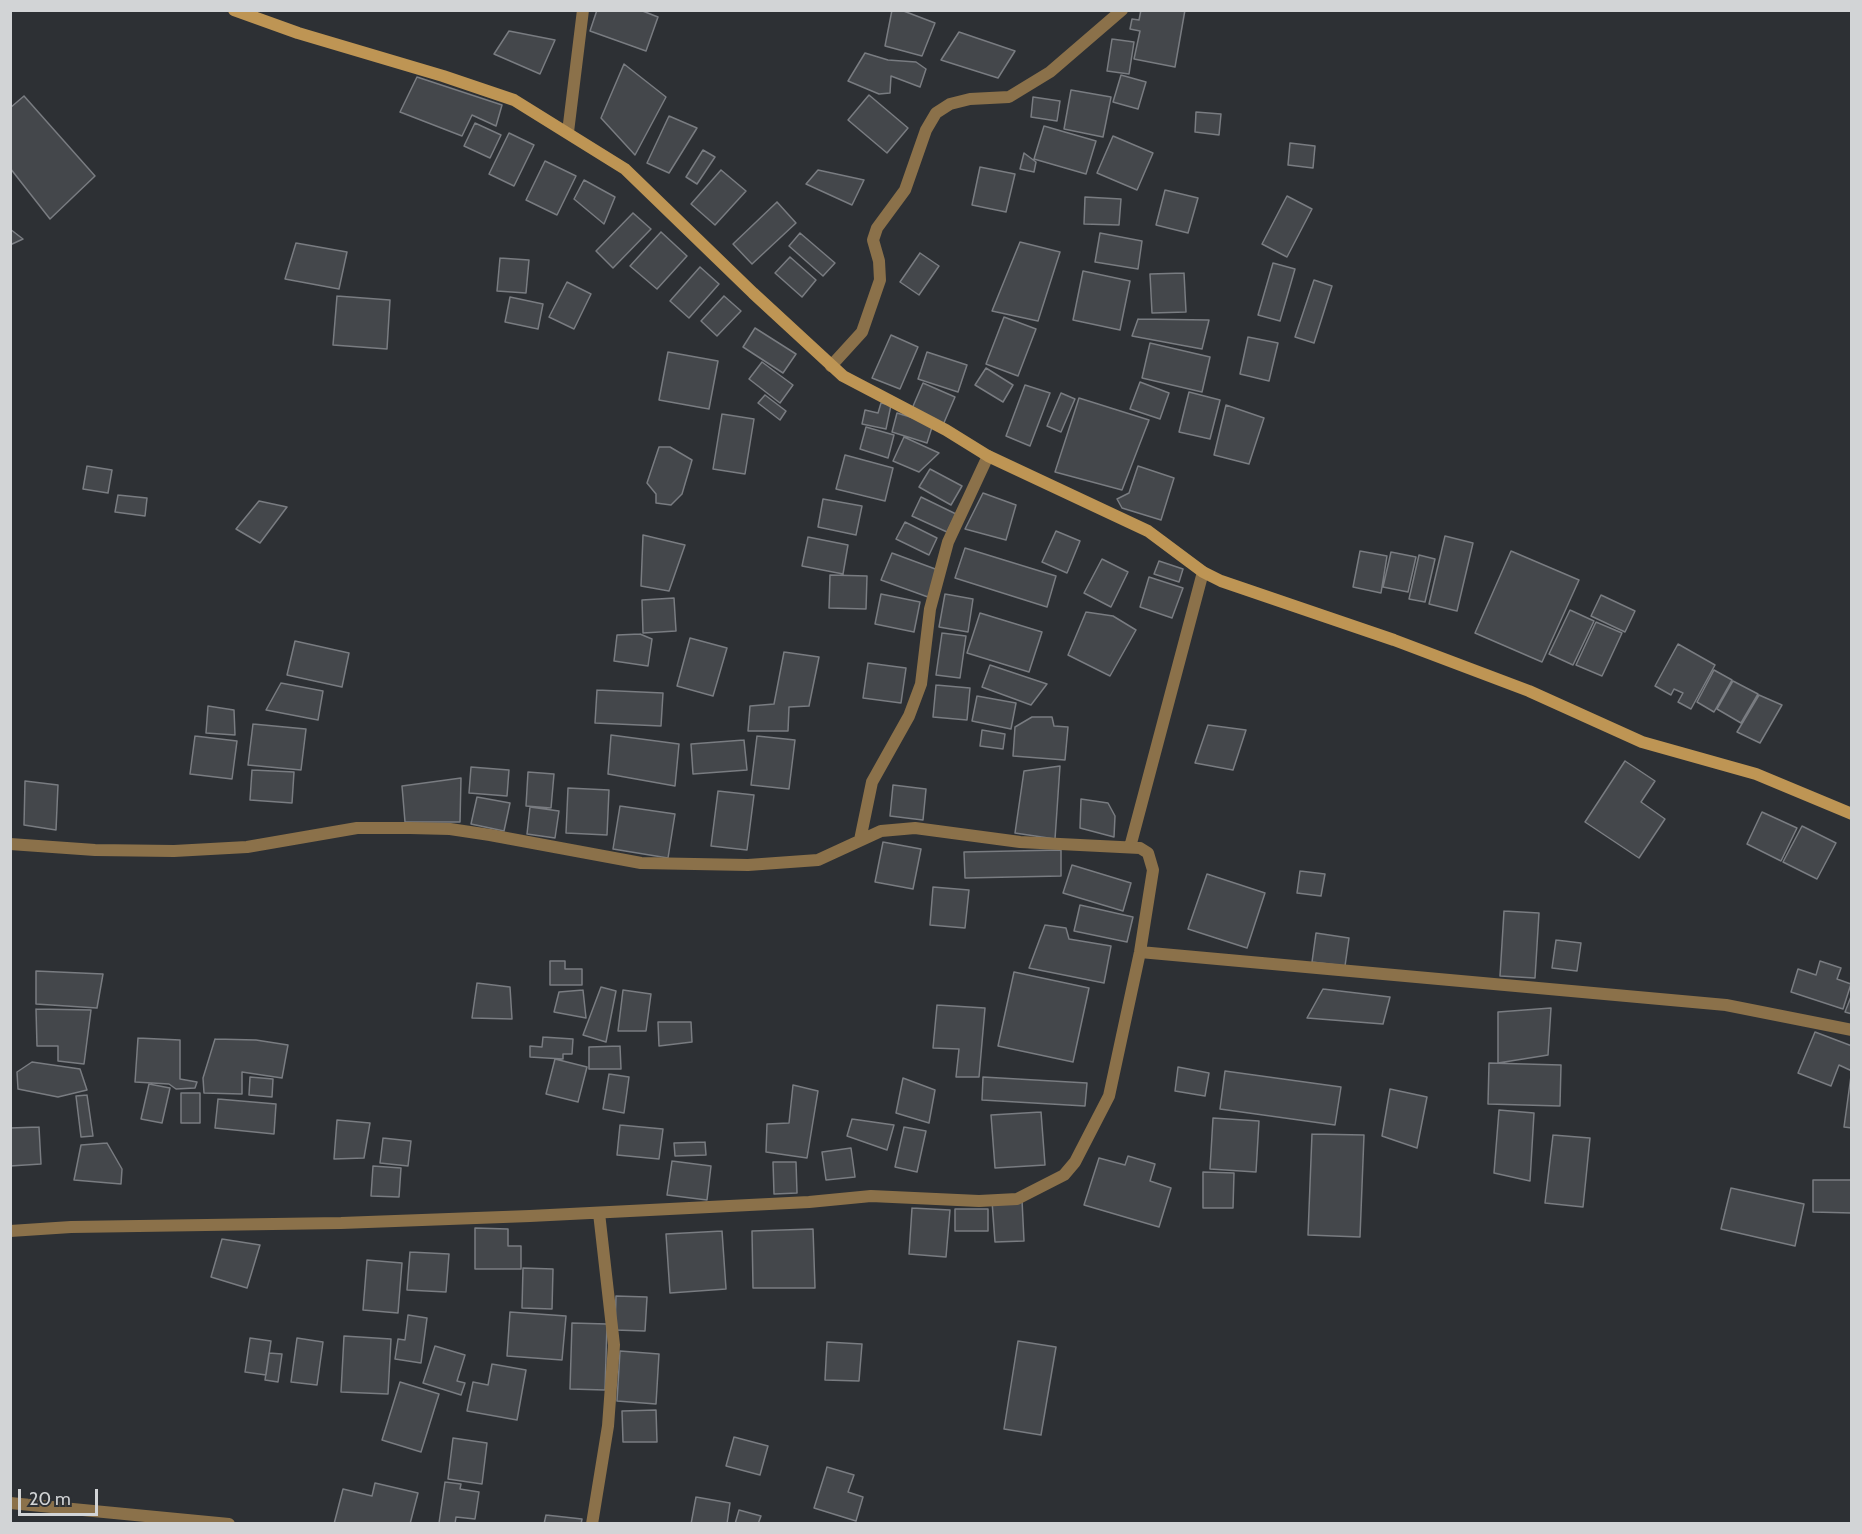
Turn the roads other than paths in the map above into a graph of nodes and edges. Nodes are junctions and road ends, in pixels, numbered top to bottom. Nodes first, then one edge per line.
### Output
1 (234, 10) edge
2 (583, 10) edge
3 (1122, 10) edge
4 (568, 132) junction
5 (831, 366) junction
6 (988, 456) junction
7 (1203, 572) junction
8 (1851, 814) edge
9 (860, 840) junction
10 (10, 844) edge
11 (1130, 847) junction
12 (1140, 952) junction
13 (1851, 1030) edge
14 (599, 1213) junction
15 (10, 1231) edge
16 (10, 1503) edge
17 (229, 1524) edge
18 (592, 1524) edge

1 - 4 street
2 - 4 street
3 - 5 street
4 - 5 street
5 - 6 street
6 - 7 street
6 - 9 street
7 - 8 street
7 - 11 street
9 - 10 street
9 - 11 street
11 - 12 street
12 - 13 street
12 - 14 street
14 - 15 street
14 - 18 street
16 - 17 street

